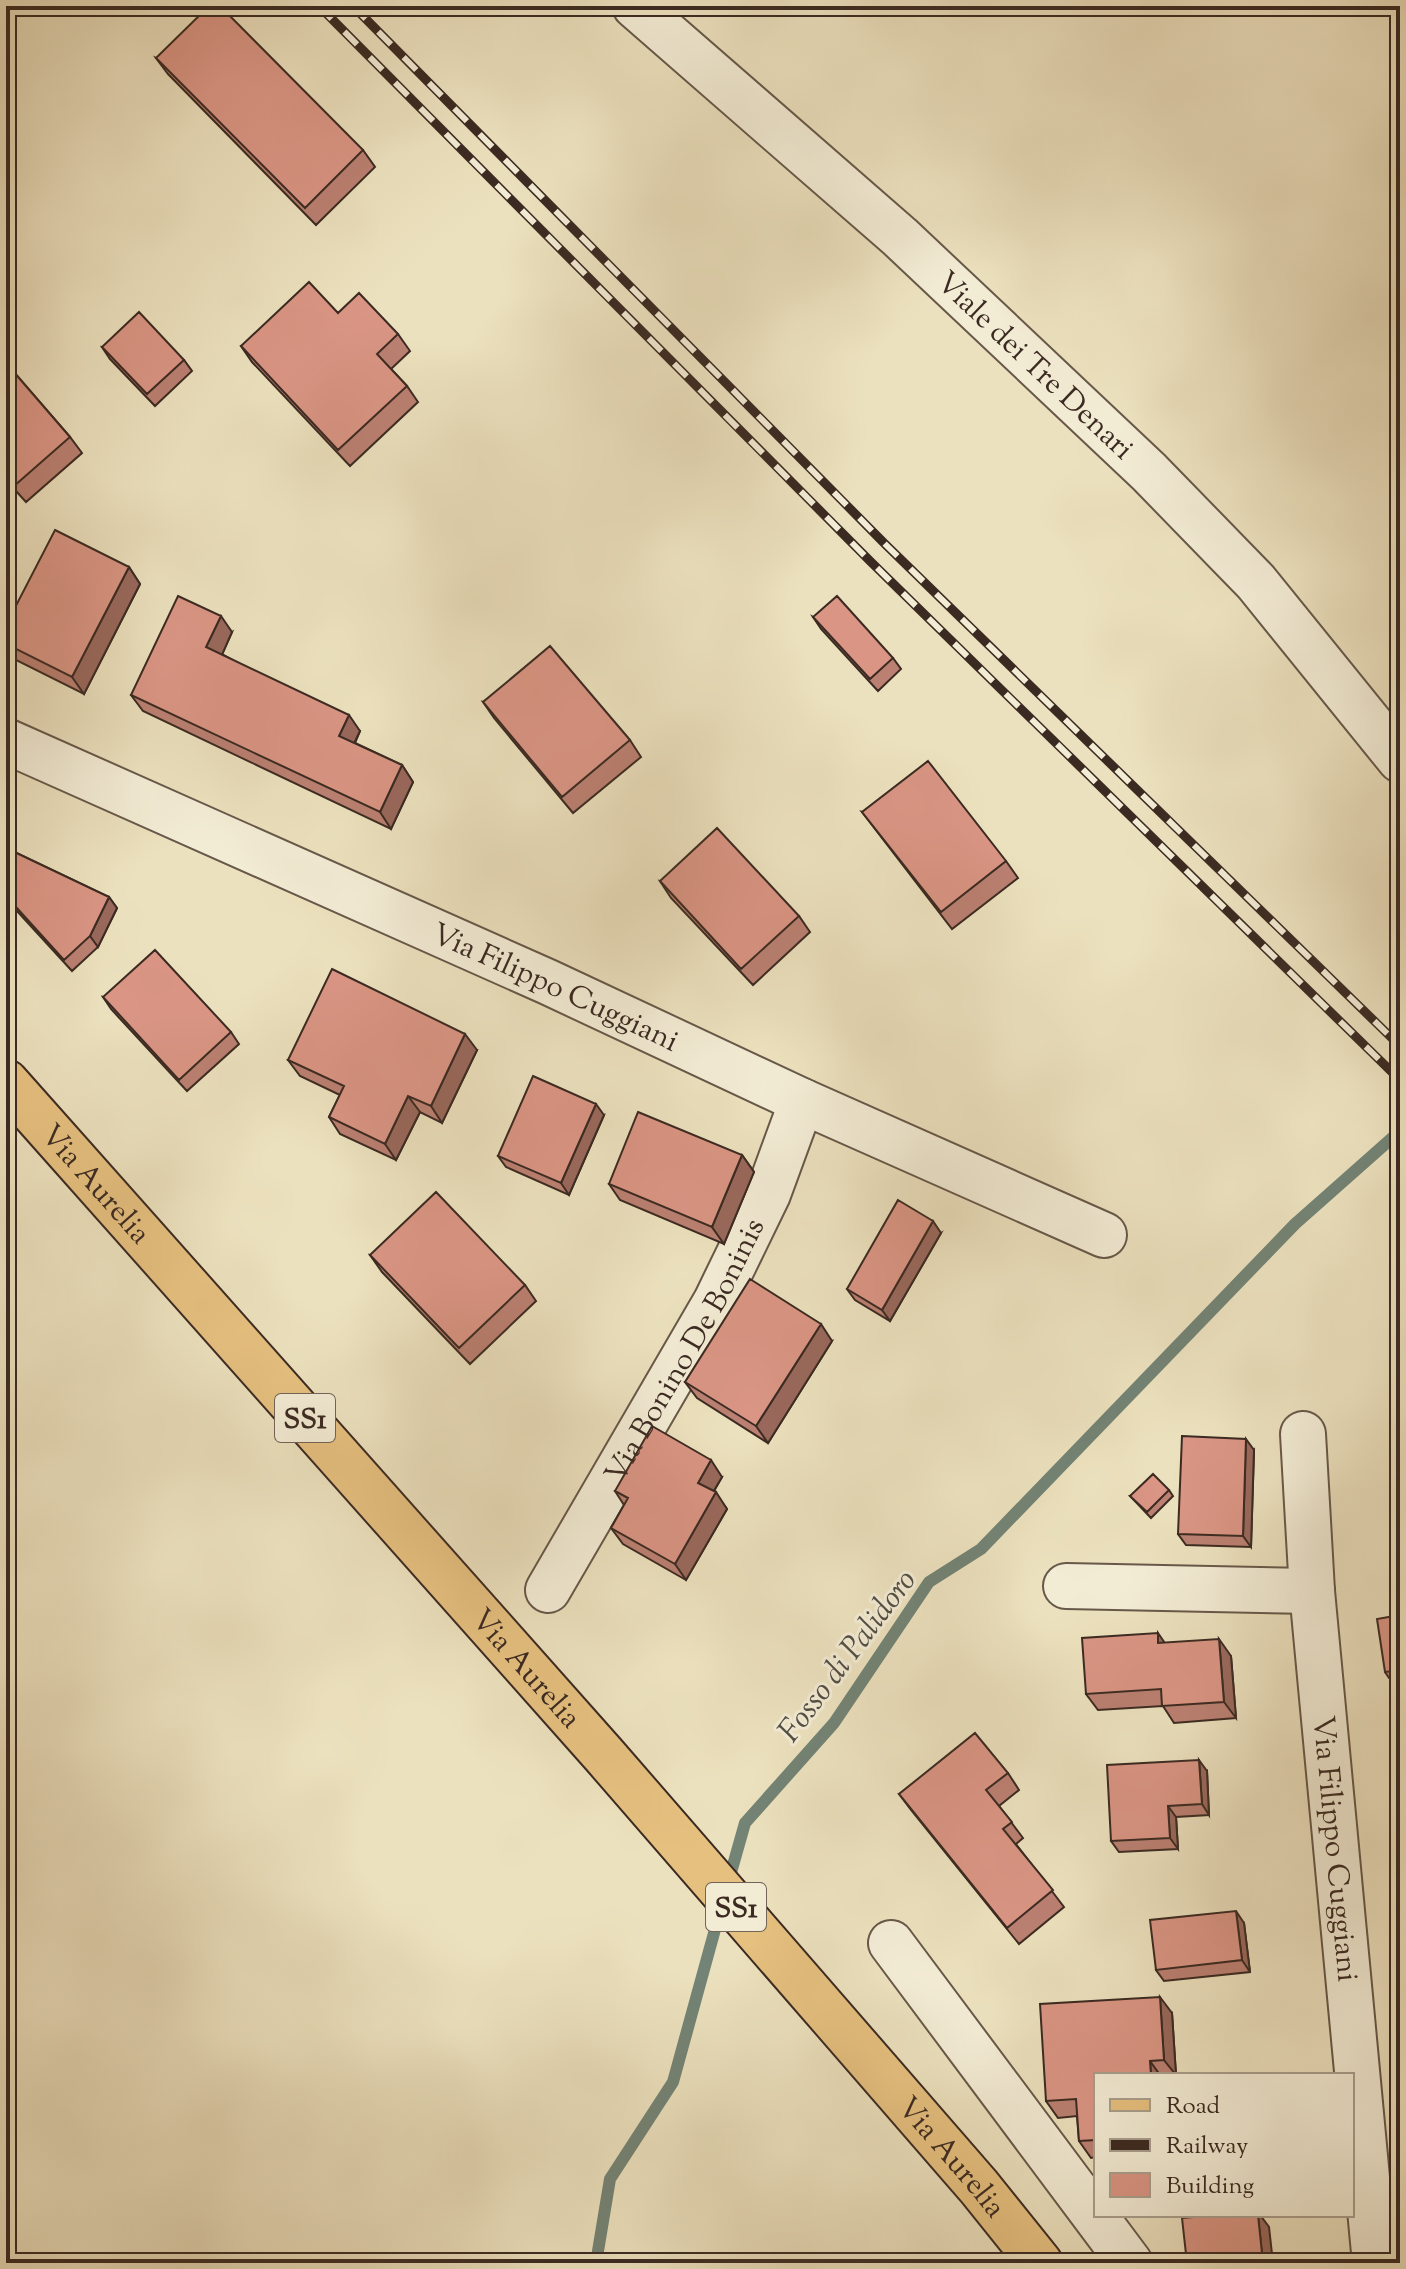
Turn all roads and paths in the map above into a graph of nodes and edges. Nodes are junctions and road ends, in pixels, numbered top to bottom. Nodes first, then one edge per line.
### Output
1 (635, 6) edge
2 (6, 741) edge
3 (1400, 760) edge
4 (6, 1082) edge
5 (802, 1101) junction
6 (1104, 1235) dead end
7 (1303, 1434) dead end
8 (1066, 1586) dead end
9 (548, 1590) dead end
10 (1312, 1591) junction
11 (891, 1943) dead end
12 (1094, 2215) edge
13 (1096, 2217) edge
14 (1040, 2263) edge
15 (1130, 2263) edge
16 (1375, 2263) edge

1 - 3 street, Viale dei Tre Denari
2 - 5 street, Via Filippo Cuggiani
4 - 14 main road, Via Aurelia / SS1
5 - 6 street, Via Filippo Cuggiani
5 - 9 street, Via Bonino De Boninis
7 - 10 street, Via Filippo Cuggiani
8 - 10 street
10 - 16 street, Via Filippo Cuggiani
11 - 12 street
13 - 15 street

